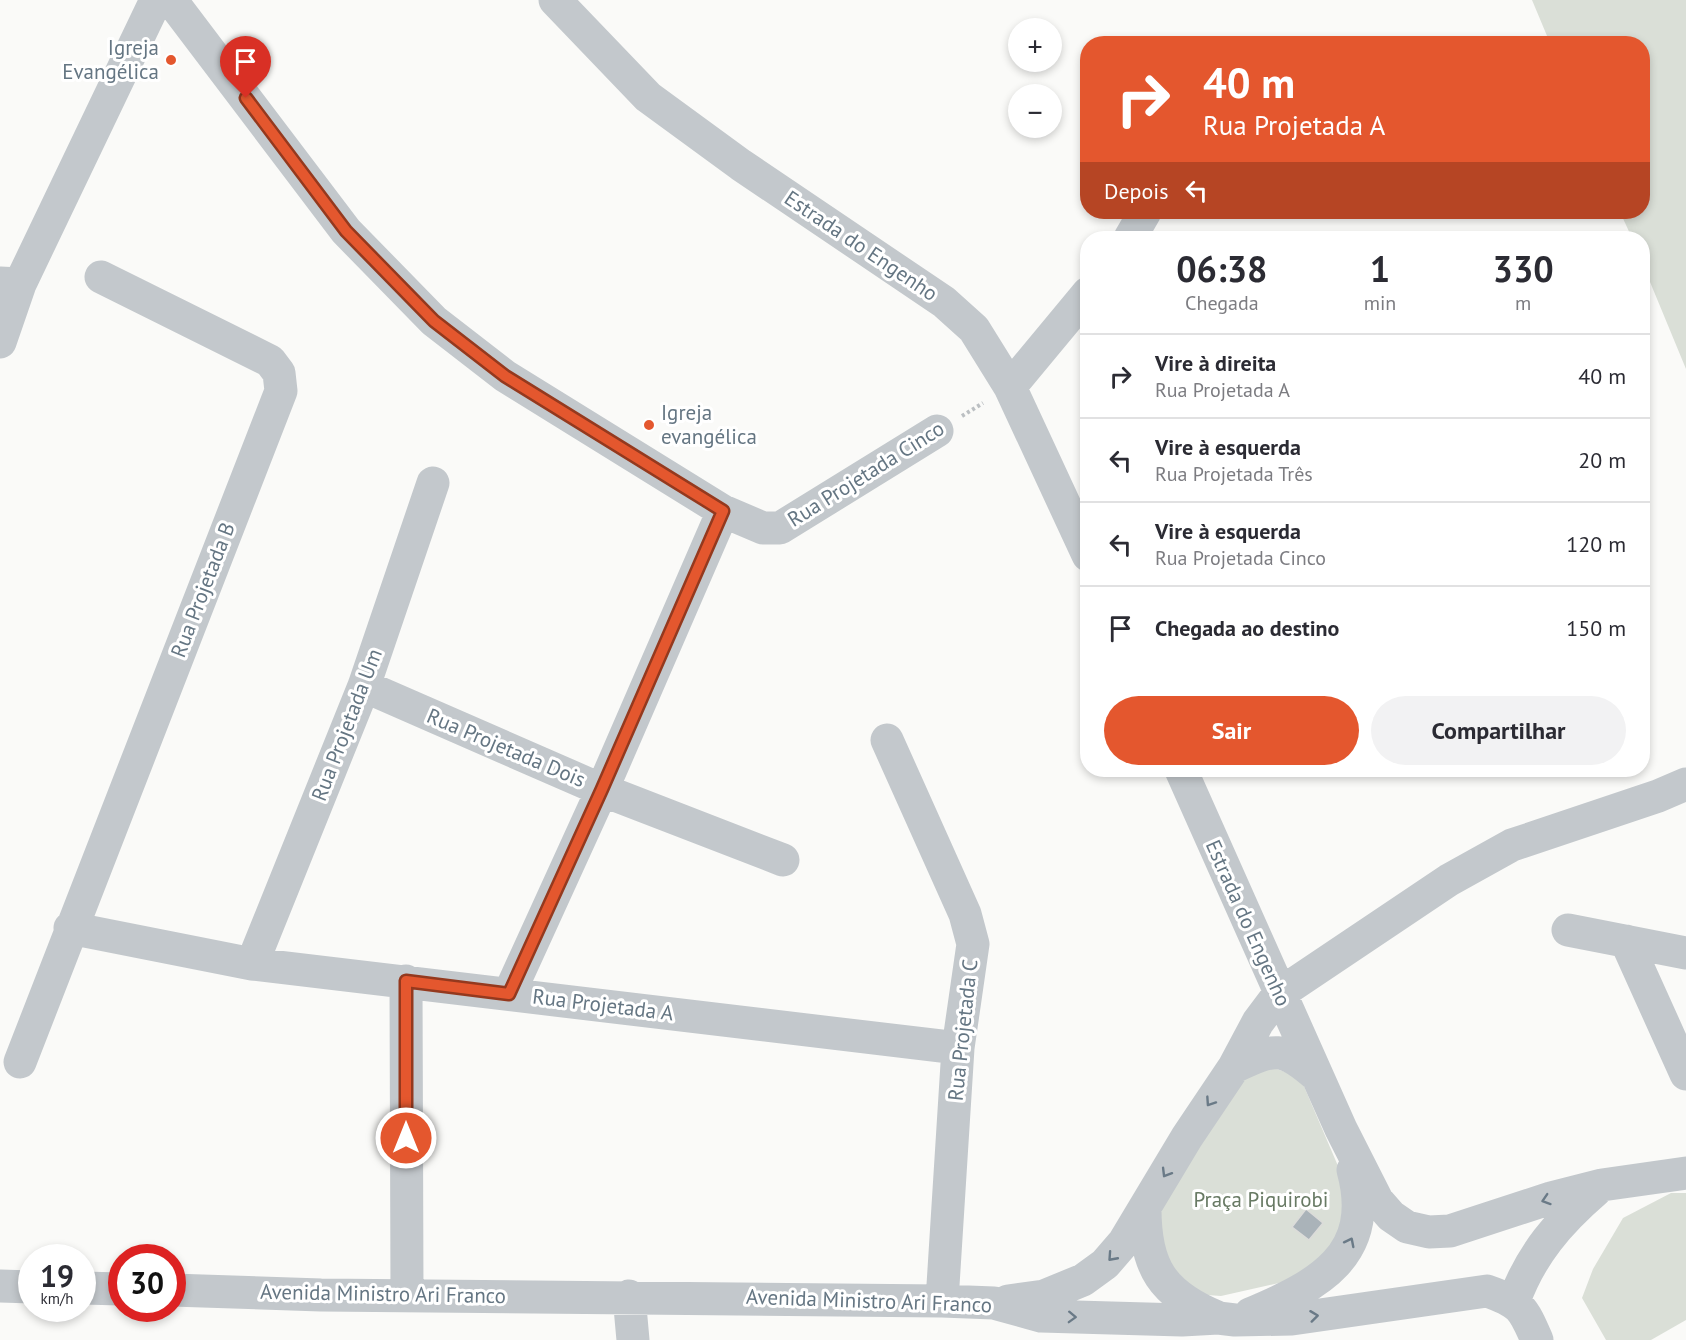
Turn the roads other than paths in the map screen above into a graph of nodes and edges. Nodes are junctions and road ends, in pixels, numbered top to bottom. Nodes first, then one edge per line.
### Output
1 (156, 0) edge
2 (171, 0) edge
3 (555, 0) edge
4 (101, 277) dead end
5 (10, 284) edge
6 (1080, 303) edge
7 (0, 342) edge
8 (1010, 387) junction
9 (937, 431) road end
10 (434, 483) dead end
11 (723, 511) junction
12 (1080, 538) edge
13 (364, 686) junction
14 (887, 740) dead end
15 (1183, 777) edge
16 (602, 789) junction
17 (1677, 796) edge
18 (783, 860) dead end
19 (70, 928) junction
20 (1568, 930) dead end
21 (1626, 941) junction
22 (1686, 953) edge
23 (252, 964) junction
24 (406, 981) junction
25 (509, 994) junction
26 (1279, 994) junction
27 (958, 1048) junction
28 (20, 1062) dead end
29 (1234, 1066) junction
30 (1686, 1074) edge
31 (1317, 1076) junction
32 (1341, 1129) junction
33 (1686, 1173) edge
34 (1602, 1185) junction
35 (1144, 1209) junction
36 (0, 1286) edge
37 (18, 1287) edge
38 (186, 1290) edge
39 (407, 1296) junction
40 (629, 1296) junction
41 (942, 1300) junction
42 (1514, 1300) junction
43 (994, 1303) junction
44 (1226, 1319) junction
45 (633, 1340) edge
46 (1537, 1340) edge

1 - 5 street
2 - 11 street, Rua Projetada Cinco
3 - 8 street, Estrada do Engenho
4 - 19 street, Rua Projetada B
5 - 7 street
6 - 8 street
8 - 12 street, Estrada do Engenho
9 - 11 street, Rua Projetada Cinco
10 - 13 street, Rua Projetada Um
11 - 16 street
13 - 16 street, Rua Projetada Dois
13 - 23 street, Rua Projetada Um
14 - 27 street, Rua Projetada C
15 - 26 street, Estrada do Engenho
16 - 18 street, Rua Projetada Dois
16 - 25 street
17 - 26 street
19 - 23 street, Rua Projetada A
19 - 28 street, Rua Projetada B
20 - 21 street
21 - 22 street
21 - 30 street
23 - 24 street, Rua Projetada A
24 - 25 street, Rua Projetada A
24 - 39 street
25 - 27 street, Rua Projetada A
26 - 29 street
26 - 31 street, Estrada do Engenho
27 - 41 street, Rua Projetada C
29 - 31 street
29 -> 35 street
31 - 32 street
34 -> 32 street
44 -> 32 street
33 - 34 street
34 - 42 street
35 -> 43 street
35 - 44 street
36 - 37 street
38 - 39 street, Avenida Ministro Ari Franco
39 - 40 street, Avenida Ministro Ari Franco
40 - 41 street, Avenida Ministro Ari Franco
40 - 45 street
41 - 43 street, Avenida Ministro Ari Franco
44 -> 42 street, Avenida Ministro Ari Franco
42 - 46 street
43 -> 44 street, Avenida Ministro Ari Franco

